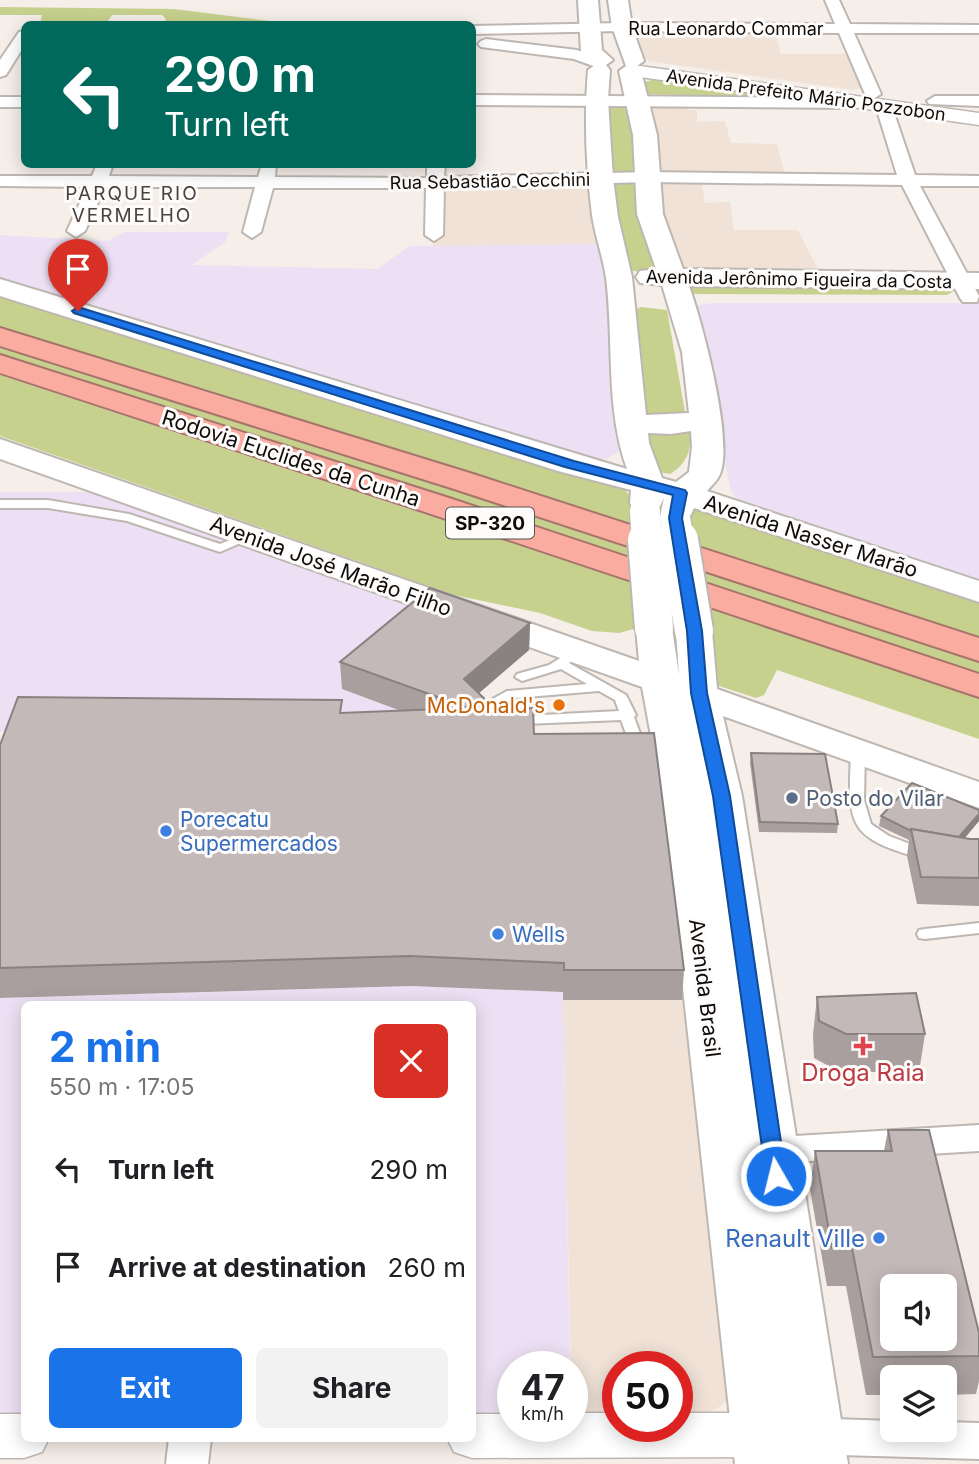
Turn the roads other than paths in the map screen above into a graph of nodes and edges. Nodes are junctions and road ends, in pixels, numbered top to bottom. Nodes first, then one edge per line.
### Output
1 (588, 0) edge
2 (618, 0) edge
3 (832, 0) edge
4 (622, 27) junction
5 (592, 28) junction
6 (844, 29) junction
7 (979, 29) edge
8 (476, 30) edge
9 (20, 32) edge
10 (476, 43) edge
11 (476, 52) edge
12 (598, 65) junction
13 (633, 67) junction
14 (0, 72) edge
15 (804, 95) junction
16 (476, 100) edge
17 (597, 100) junction
18 (637, 100) junction
19 (871, 101) junction
20 (934, 101) junction
21 (979, 101) edge
22 (0, 102) edge
23 (21, 102) edge
24 (979, 107) edge
25 (979, 119) edge
26 (268, 168) edge
27 (102, 172) edge
28 (436, 174) edge
29 (647, 177) junction
30 (601, 178) junction
31 (908, 180) junction
32 (0, 181) edge
33 (979, 181) edge
34 (264, 183) junction
35 (76, 231) dead end
36 (252, 232) dead end
37 (434, 234) dead end
38 (0, 287) edge
39 (621, 289) junction
40 (677, 289) junction
41 (972, 289) edge
42 (0, 337) edge
43 (0, 364) edge
44 (704, 420) junction
45 (632, 423) junction
46 (0, 448) edge
47 (662, 501) junction
48 (0, 504) edge
49 (248, 537) junction
50 (391, 588) junction
51 (979, 592) edge
52 (668, 631) junction
53 (979, 650) edge
54 (567, 658) junction
55 (522, 677) dead end
56 (979, 686) edge
57 (601, 687) junction
58 (679, 687) junction
59 (629, 715) junction
60 (606, 744) edge
61 (858, 751) junction
62 (979, 796) edge
63 (944, 859) edge
64 (979, 928) edge
65 (925, 934) dead end
66 (979, 1138) edge
67 (749, 1151) junction
68 (0, 1436) edge
69 (21, 1436) edge
70 (476, 1436) edge
71 (979, 1441) edge
72 (190, 1442) edge
73 (762, 1450) edge
74 (817, 1450) edge
75 (187, 1464) edge

1 - 5 main road
2 - 4 main road
3 - 6 street
4 - 5 street, Rua Leonardo Commar
4 - 6 street, Rua Leonardo Commar
4 - 13 main road
5 - 8 street, Rua Leonardo Commar
5 - 12 main road
6 - 7 street, Rua Leonardo Commar
6 - 19 street
9 - 14 street
10 - 12 street
11 - 12 street
12 - 13 main road
12 - 17 main road, Avenida Brasil
13 - 15 street, Avenida Prefeito Mário Pozzobon
13 - 18 main road
15 - 18 street
15 - 19 street, Avenida Prefeito Mário Pozzobon
16 - 17 street
17 - 18 street
17 - 30 main road, Avenida Brasil
18 - 29 main road
19 - 20 street, Avenida Prefeito Mário Pozzobon
19 - 25 street, Avenida Prefeito Mário Pozzobon
19 - 31 street
20 - 21 street
20 - 24 street, Avenida Prefeito Mário Pozzobon
22 - 23 street
26 - 34 street
27 - 32 street, Rua Sebastião Cecchini
27 - 34 street, Rua Sebastião Cecchini
27 - 35 street
28 - 30 street, Rua Sebastião Cecchini
28 - 34 street, Rua Sebastião Cecchini
28 - 37 street
29 - 30 street, Rua Sebastião Cecchini
29 - 31 street, Rua Sebastião Cecchini
29 - 40 main road
30 - 39 main road, Avenida Brasil
31 - 33 street, Rua Sebastião Cecchini
31 - 41 street
34 - 36 street
38 - 47 main road, Avenida Nasser Marão
39 - 40 main road, Avenida Jerônimo Figueira da Costa
39 - 45 main road, Avenida Brasil
40 - 41 main road, Avenida Jerônimo Figueira da Costa
40 - 44 main road
42 - 53 highway, Rodovia Euclides da Cunha / SP-320
43 - 56 highway, Rodovia Euclides da Cunha / SP-320
44 - 45 main road
44 - 47 main road
45 - 47 main road, Avenida Brasil
46 - 49 main road, Avenida José Marão Filho
47 - 51 main road, Avenida Nasser Marão
47 - 52 main road, Avenida Brasil, bridge
48 - 49 lane
49 - 50 main road, Avenida José Marão Filho
50 - 52 main road
50 - 54 main road, Avenida José Marão Filho
52 - 58 main road, Avenida Brasil
54 - 55 lane
54 - 57 lane
54 - 58 main road, Avenida José Marão Filho
57 - 59 lane
57 - 59 lane
58 - 61 main road, Avenida José Marão Filho
58 - 67 main road, Avenida Brasil
59 - 60 lane
61 - 62 main road, Avenida José Marão Filho
61 - 63 lane
64 - 65 lane
66 - 67 street
67 - 73 main road, Avenida Brasil
67 - 74 main road, Avenida Brasil
68 - 69 street
70 - 73 street
71 - 74 street
72 - 75 street
73 - 74 street

